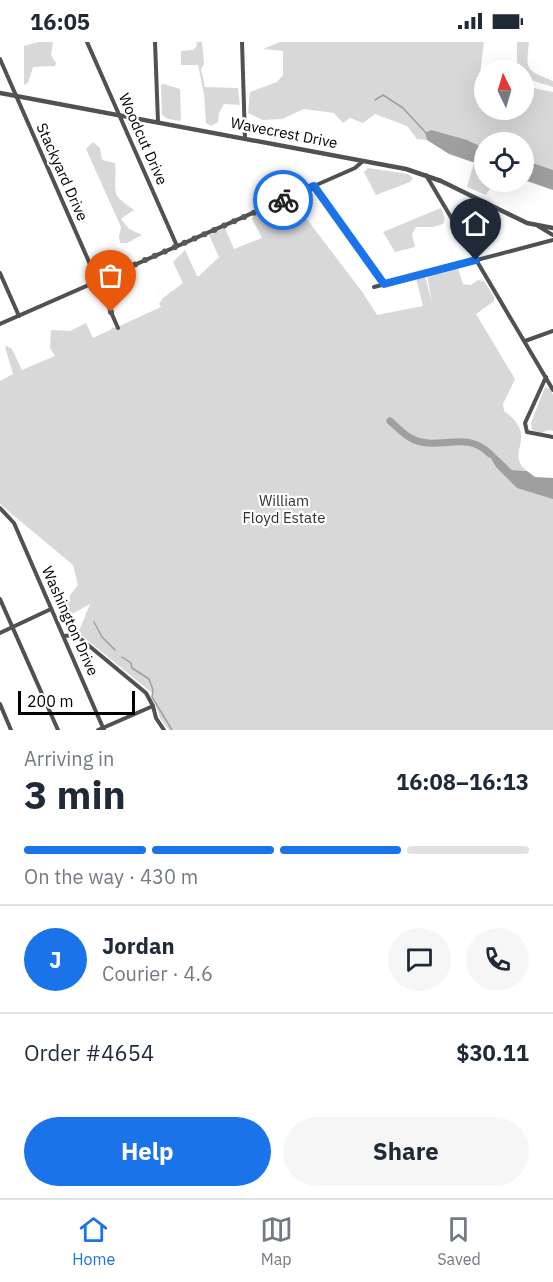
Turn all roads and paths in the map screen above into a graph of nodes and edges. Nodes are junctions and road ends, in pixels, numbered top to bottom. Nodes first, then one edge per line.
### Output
1 (87, 42) edge
2 (155, 42) edge
3 (242, 42) edge
4 (0, 59) edge
5 (0, 93) edge
6 (15, 95) junction
7 (119, 115) junction
8 (158, 122) junction
9 (245, 138) junction
10 (363, 161) junction
11 (426, 175) junction
12 (314, 186) junction
13 (537, 226) junction
14 (553, 228) edge
15 (553, 235) edge
16 (553, 240) edge
17 (177, 246) junction
18 (476, 260) junction
19 (0, 273) edge
20 (97, 281) junction
21 (384, 284) junction
22 (374, 287) dead end
23 (19, 316) junction
24 (0, 324) edge
25 (118, 328) dead end
26 (553, 332) edge
27 (525, 342) junction
28 (546, 377) junction
29 (553, 388) edge
30 (553, 437) edge
31 (0, 508) edge
32 (0, 599) edge
33 (51, 609) junction
34 (13, 628) junction
35 (0, 633) edge
36 (64, 636) junction
37 (0, 704) edge
38 (153, 706) junction
39 (102, 729) edge
40 (11, 730) edge
41 (58, 730) edge
42 (164, 730) edge

1 - 7 street, Woodcut Drive
2 - 8 street
3 - 9 street
4 - 6 street, Stackyard Drive
5 - 6 street, Wavecrest Drive
6 - 7 street, Wavecrest Drive
6 - 20 street, Stackyard Drive
7 - 8 street, Wavecrest Drive
7 - 17 street, Woodcut Drive
8 - 9 street, Wavecrest Drive
9 - 10 street, Wavecrest Drive
10 - 11 street, Wavecrest Drive
10 - 12 street
11 - 13 street, Wavecrest Drive
11 - 18 street
12 - 17 street
12 - 21 street
13 - 14 street, Wavecrest Drive
13 - 15 street
16 - 18 street
17 - 20 street
18 - 21 street
18 - 27 street
19 - 23 street
20 - 23 street
20 - 25 street, Stackyard Drive
21 - 22 street
23 - 24 street
26 - 27 street
27 - 28 street
28 - 29 street
28 - 30 street
31 - 33 street, Washington Drive
32 - 34 street
33 - 34 street
33 - 36 street, Washington Drive
34 - 35 street
34 - 41 street
36 - 38 street
36 - 39 street, Washington Drive
37 - 40 street
38 - 39 street
38 - 42 street

